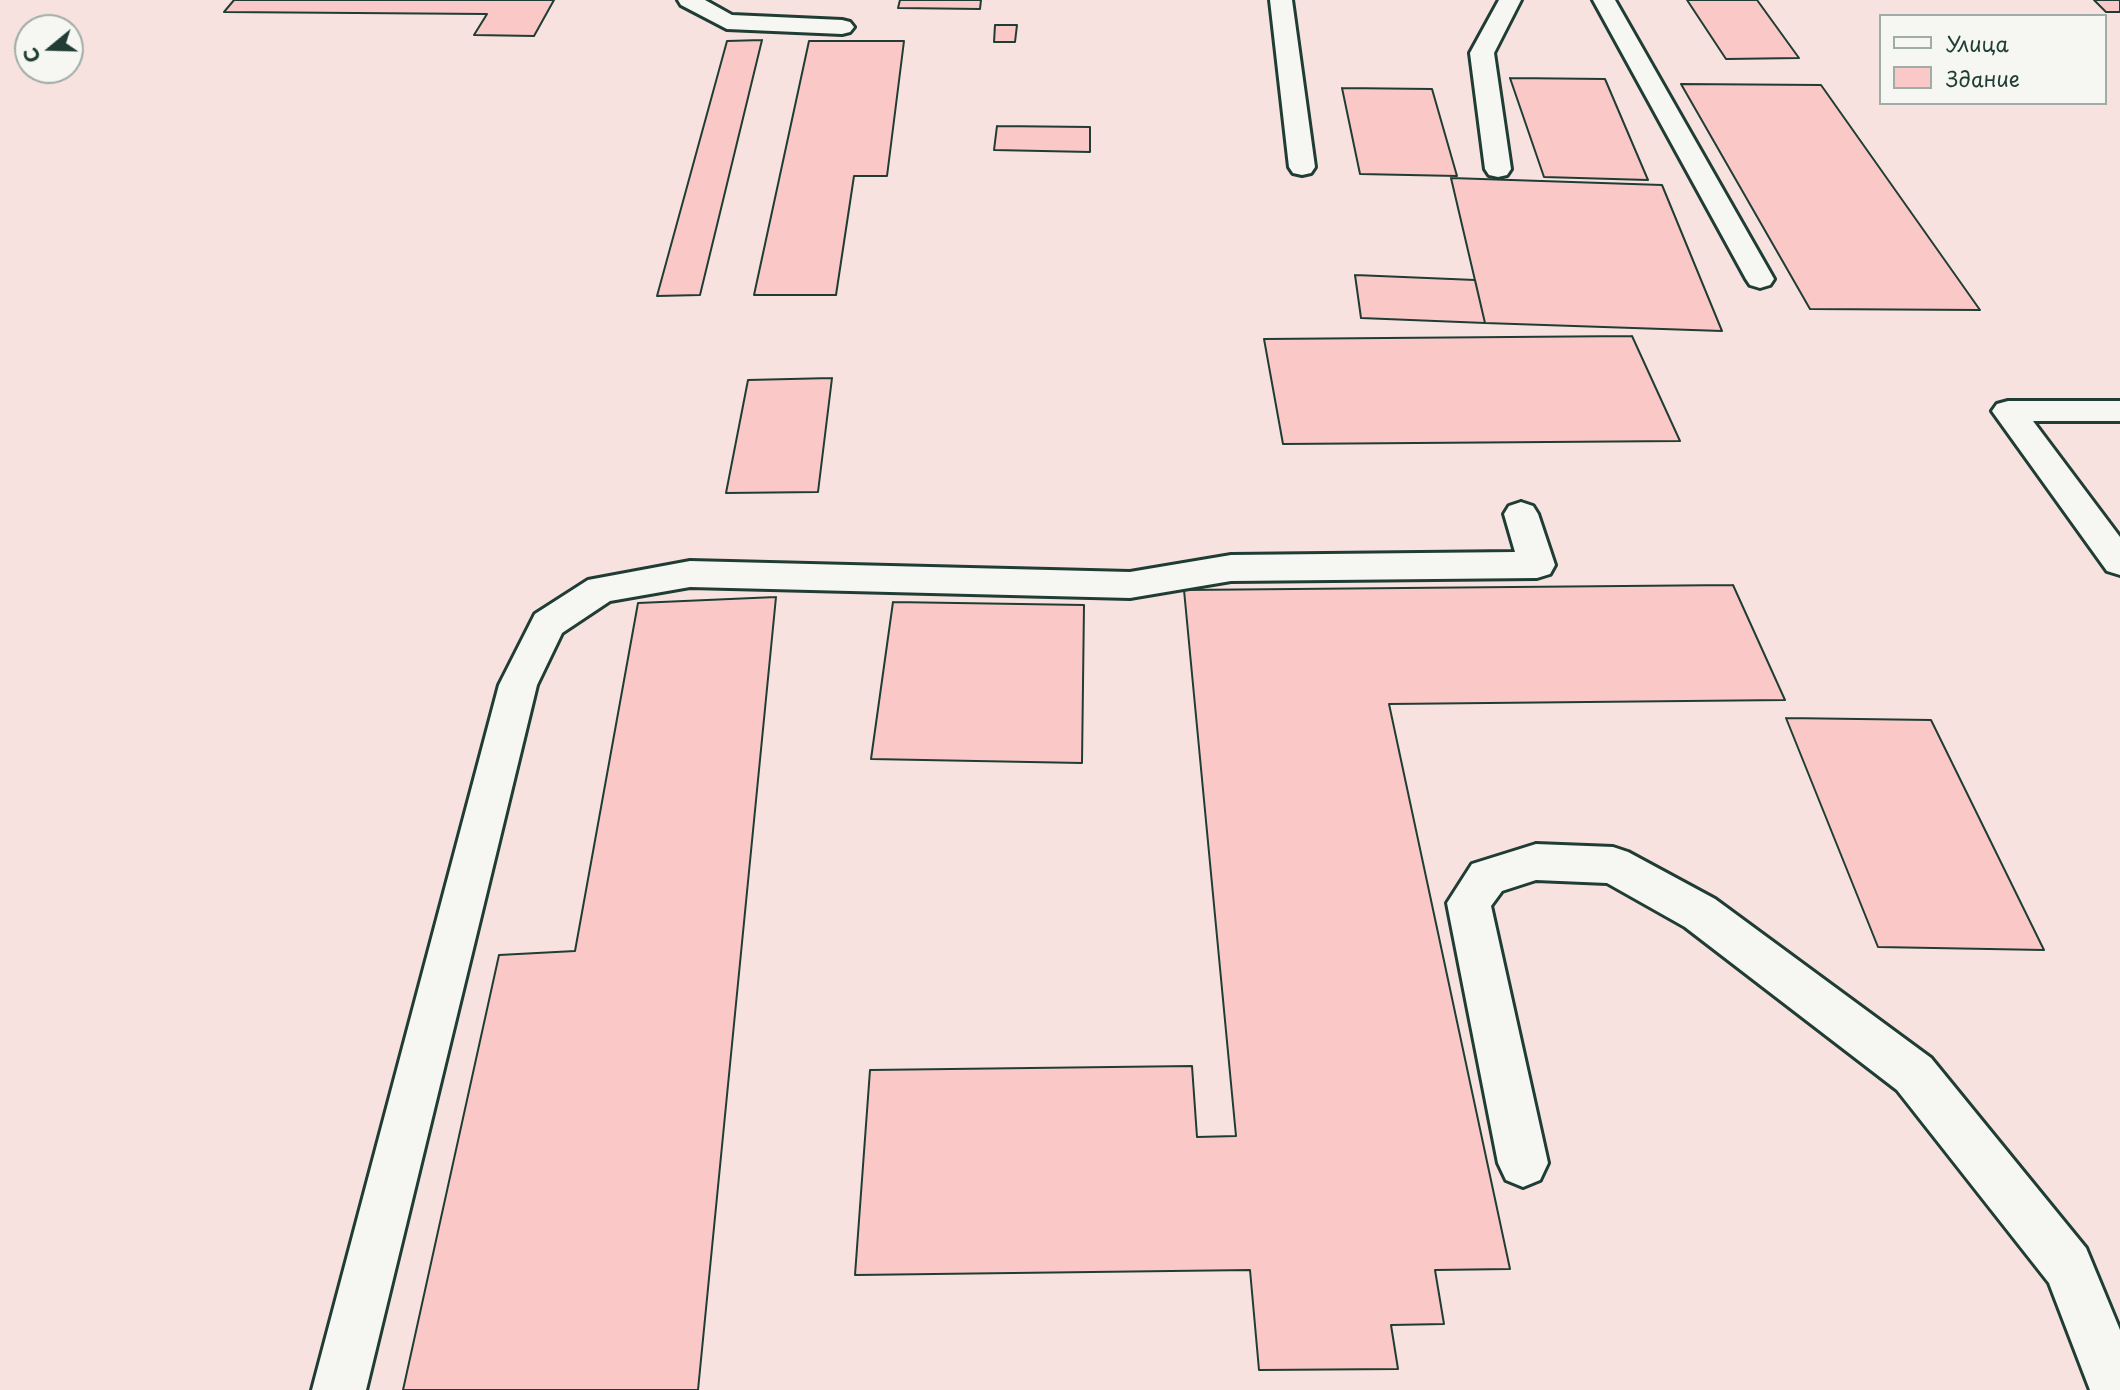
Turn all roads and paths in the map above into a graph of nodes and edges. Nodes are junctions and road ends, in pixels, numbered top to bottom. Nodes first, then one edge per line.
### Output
1 (689, 0) edge
2 (1281, 0) edge
3 (1510, 0) edge
4 (1604, 0) edge
5 (842, 27) dead end
6 (1302, 167) dead end
7 (1497, 169) dead end
8 (1760, 279) dead end
9 (2120, 411) edge
10 (1521, 514) dead end
11 (2120, 562) edge
12 (1523, 1163) dead end
13 (339, 1390) edge
14 (2116, 1390) edge

1 - 5 street
2 - 6 street
3 - 7 street
4 - 8 street
9 - 11 street
10 - 13 street
12 - 14 street

